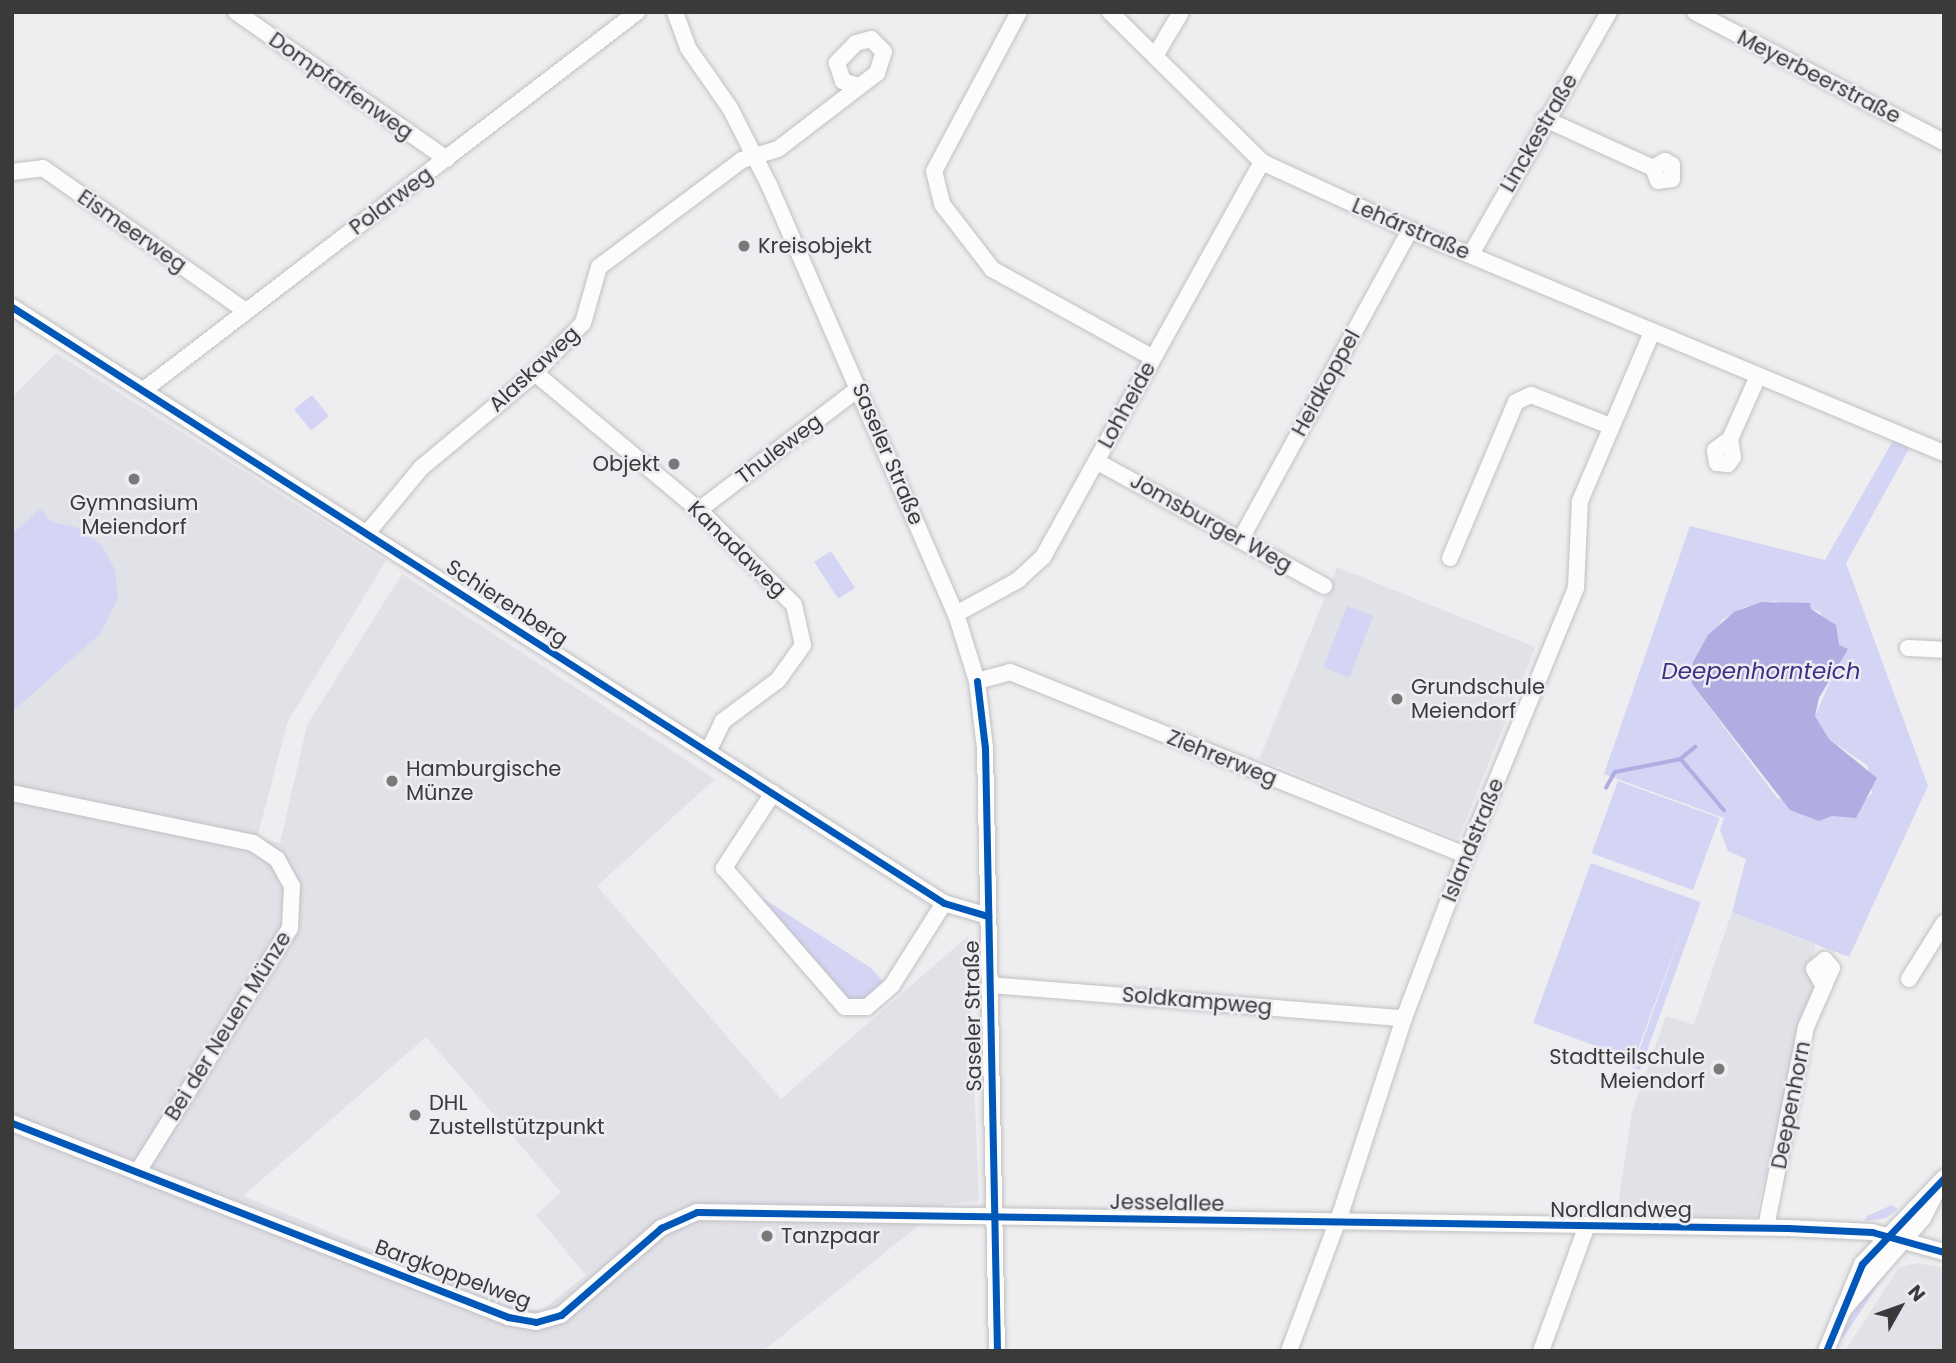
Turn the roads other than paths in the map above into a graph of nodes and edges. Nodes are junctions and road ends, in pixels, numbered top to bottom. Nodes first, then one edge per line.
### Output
1 (236, 12) edge
2 (637, 12) edge
3 (675, 12) edge
4 (1018, 12) edge
5 (1110, 12) edge
6 (1181, 12) edge
7 (1609, 12) edge
8 (1695, 12) edge
9 (1155, 56) junction
10 (858, 86) dead end
11 (1545, 119) junction
12 (1944, 142) edge
13 (755, 156) junction
14 (447, 159) junction
15 (1262, 162) junction
16 (1653, 168) dead end
17 (12, 172) edge
18 (1410, 230) junction
19 (1471, 254) junction
20 (12, 307) edge
21 (246, 311) junction
22 (1652, 332) junction
23 (1153, 358) junction
24 (535, 373) junction
25 (1758, 376) junction
26 (859, 388) junction
27 (145, 389) junction
28 (1610, 426) junction
29 (1730, 439) dead end
30 (1944, 453) edge
31 (1097, 461) junction
32 (699, 510) junction
33 (368, 532) junction
34 (1242, 537) junction
35 (1450, 558) dead end
36 (1324, 586) dead end
37 (956, 614) junction
38 (1908, 648) dead end
39 (1944, 650) edge
40 (978, 681) junction
41 (708, 752) junction
42 (12, 793) edge
43 (773, 793) junction
44 (1466, 855) junction
45 (944, 903) junction
46 (988, 916) junction
47 (1944, 923) edge
48 (1909, 979) dead end
49 (990, 985) junction
50 (1824, 986) dead end
51 (1404, 1018) junction
52 (12, 1123) edge
53 (138, 1171) junction
54 (1944, 1177) edge
55 (996, 1217) junction
56 (1337, 1223) junction
57 (1766, 1227) junction
58 (1586, 1228) junction
59 (1885, 1235) junction
60 (1903, 1240) junction
61 (1944, 1252) edge
62 (1841, 1312) junction
63 (997, 1351) edge
64 (1289, 1351) edge
65 (1541, 1351) edge
66 (1826, 1351) edge

1 - 14 street, Dompfaffenweg
2 - 14 street, Polarweg
3 - 13 street, Saseler Straße
4 - 23 street
5 - 9 street, Lehárstraße
6 - 9 street
7 - 11 street, Linckestraße
8 - 12 street, Meyerbeerstraße
9 - 15 street, Lehárstraße
10 - 13 street
11 - 16 street
11 - 19 street, Linckestraße
13 - 24 street, Alaskaweg
13 - 26 street, Saseler Straße
14 - 21 street, Polarweg
15 - 18 street, Lehárstraße
15 - 23 street, Lohheide
17 - 21 street, Eismeerweg
18 - 19 street, Lehárstraße
18 - 34 street, Heidkoppel
19 - 22 street, Lehárstraße
20 - 27 street, Schierenberg
21 - 27 street, Polarweg
22 - 25 street, Lehárstraße
22 - 28 street, Islandstraße
23 - 31 street, Lohheide
24 - 32 street, Kanadaweg
24 - 33 street, Alaskaweg
25 - 29 street
25 - 30 street, Lehárstraße
26 - 32 street, Thuleweg
26 - 37 street, Saseler Straße
27 - 33 street, Schierenberg
28 - 35 street
28 - 44 street, Islandstraße
31 - 34 street, Jomsburger Weg
31 - 37 street, Lohheide
32 - 41 street, Kanadaweg
33 - 41 street, Schierenberg
34 - 36 street, Jomsburger Weg
37 - 40 street, Saseler Straße
38 - 39 street
40 - 44 street, Ziehrerweg
40 - 46 street, Saseler Straße
41 - 43 street, Schierenberg
42 - 53 street, Bei der Neuen Münze
43 - 45 street, Schierenberg
43 - 45 street
44 - 51 street, Islandstraße
45 - 46 street, Schierenberg
46 - 49 street, Saseler Straße
47 - 48 street
49 - 51 street, Soldkampweg
49 - 55 street, Saseler Straße
50 - 57 street, Deepenhorn
51 - 56 street, Islandstraße
52 - 53 street, Bargkoppelweg
53 - 55 street, Bargkoppelweg
54 - 59 street
54 - 60 street
55 - 56 street, Jesselallee
55 - 63 street, Saseler Straße
56 - 58 street, Nordlandweg
56 - 64 street, Islandstraße
57 - 58 street, Nordlandweg
57 - 59 street, Nordlandweg
58 - 65 street
59 - 60 street, Nordlandweg
59 - 62 street
60 - 61 street, Nordlandweg
60 - 62 street
62 - 66 street

